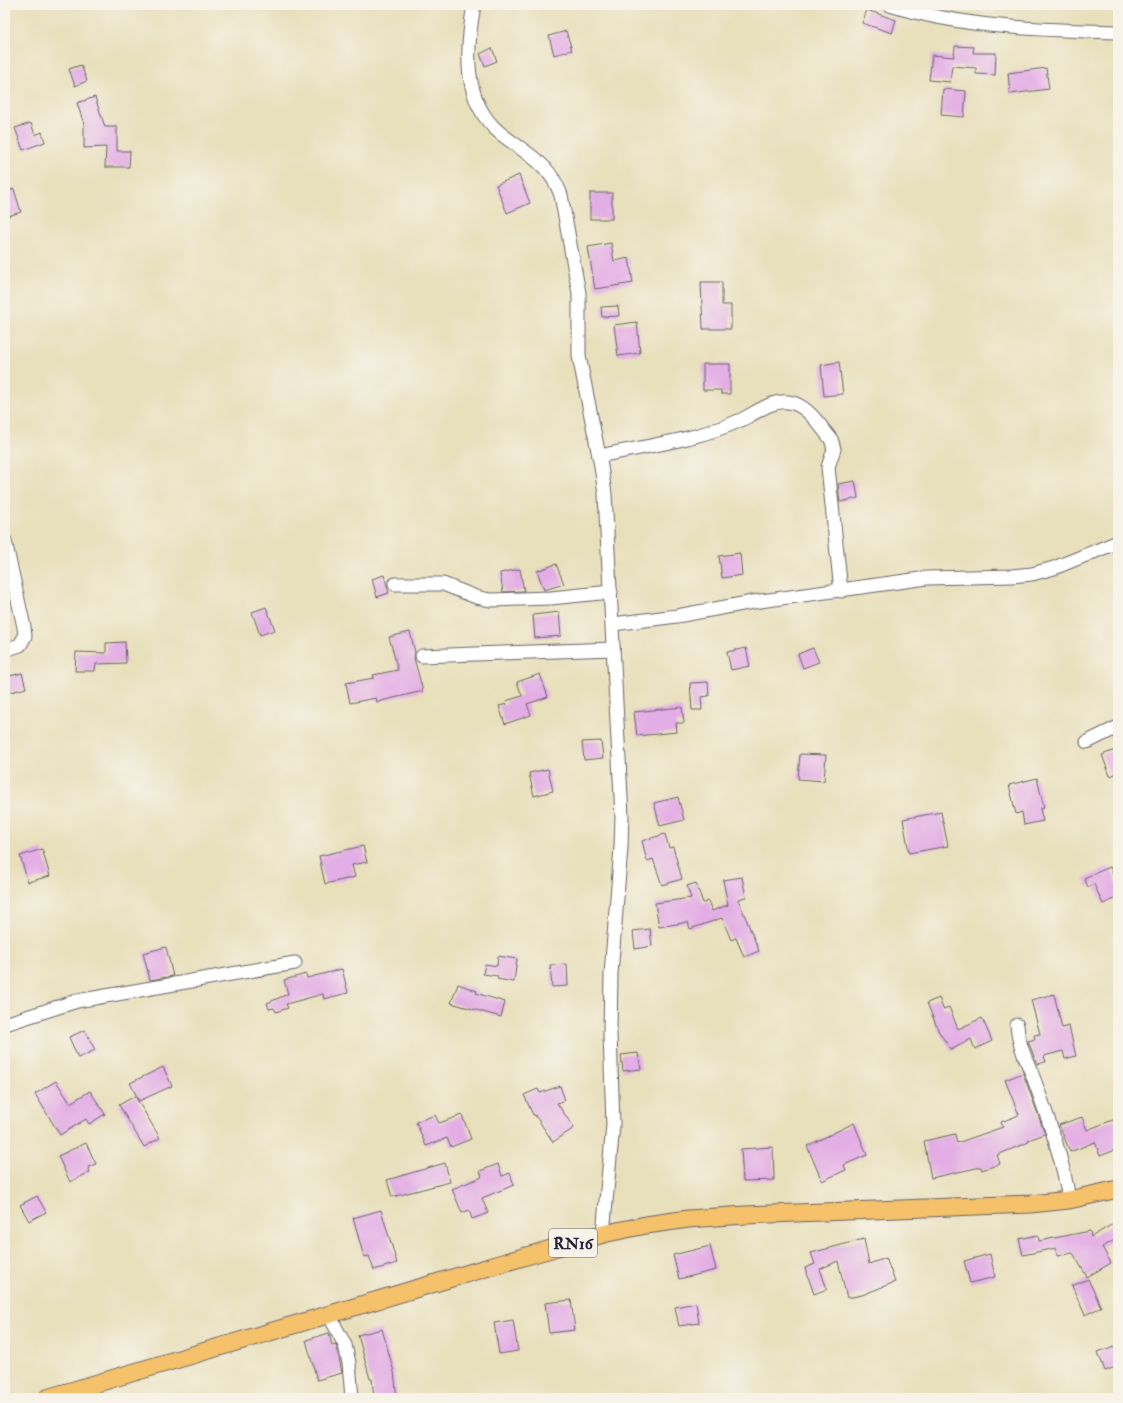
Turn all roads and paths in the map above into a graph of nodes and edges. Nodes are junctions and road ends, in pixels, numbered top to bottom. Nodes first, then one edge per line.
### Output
1 (474, 5) edge
2 (890, 5) edge
3 (1118, 32) edge
4 (600, 456) junction
5 (5, 541) edge
6 (1118, 542) edge
7 (395, 584) dead end
8 (840, 591) junction
9 (611, 592) junction
10 (613, 624) junction
11 (613, 649) junction
12 (5, 650) edge
13 (422, 656) dead end
14 (1118, 727) edge
15 (1087, 742) dead end
16 (295, 963) dead end
17 (5, 1024) edge
18 (1017, 1025) dead end
19 (1118, 1189) edge
20 (1069, 1200) junction
21 (603, 1234) junction
22 (329, 1315) junction
23 (47, 1398) edge
24 (352, 1398) edge

1 - 4 street
2 - 3 street
4 - 8 street
4 - 9 street
5 - 12 street
6 - 8 street
7 - 9 street
8 - 10 street
9 - 10 street
10 - 11 street
11 - 13 street
11 - 21 street
14 - 15 street
16 - 17 street
18 - 20 street
19 - 20 main road, RN16
20 - 21 main road, RN16
21 - 22 main road, RN16
22 - 23 main road, RN16
22 - 24 street

